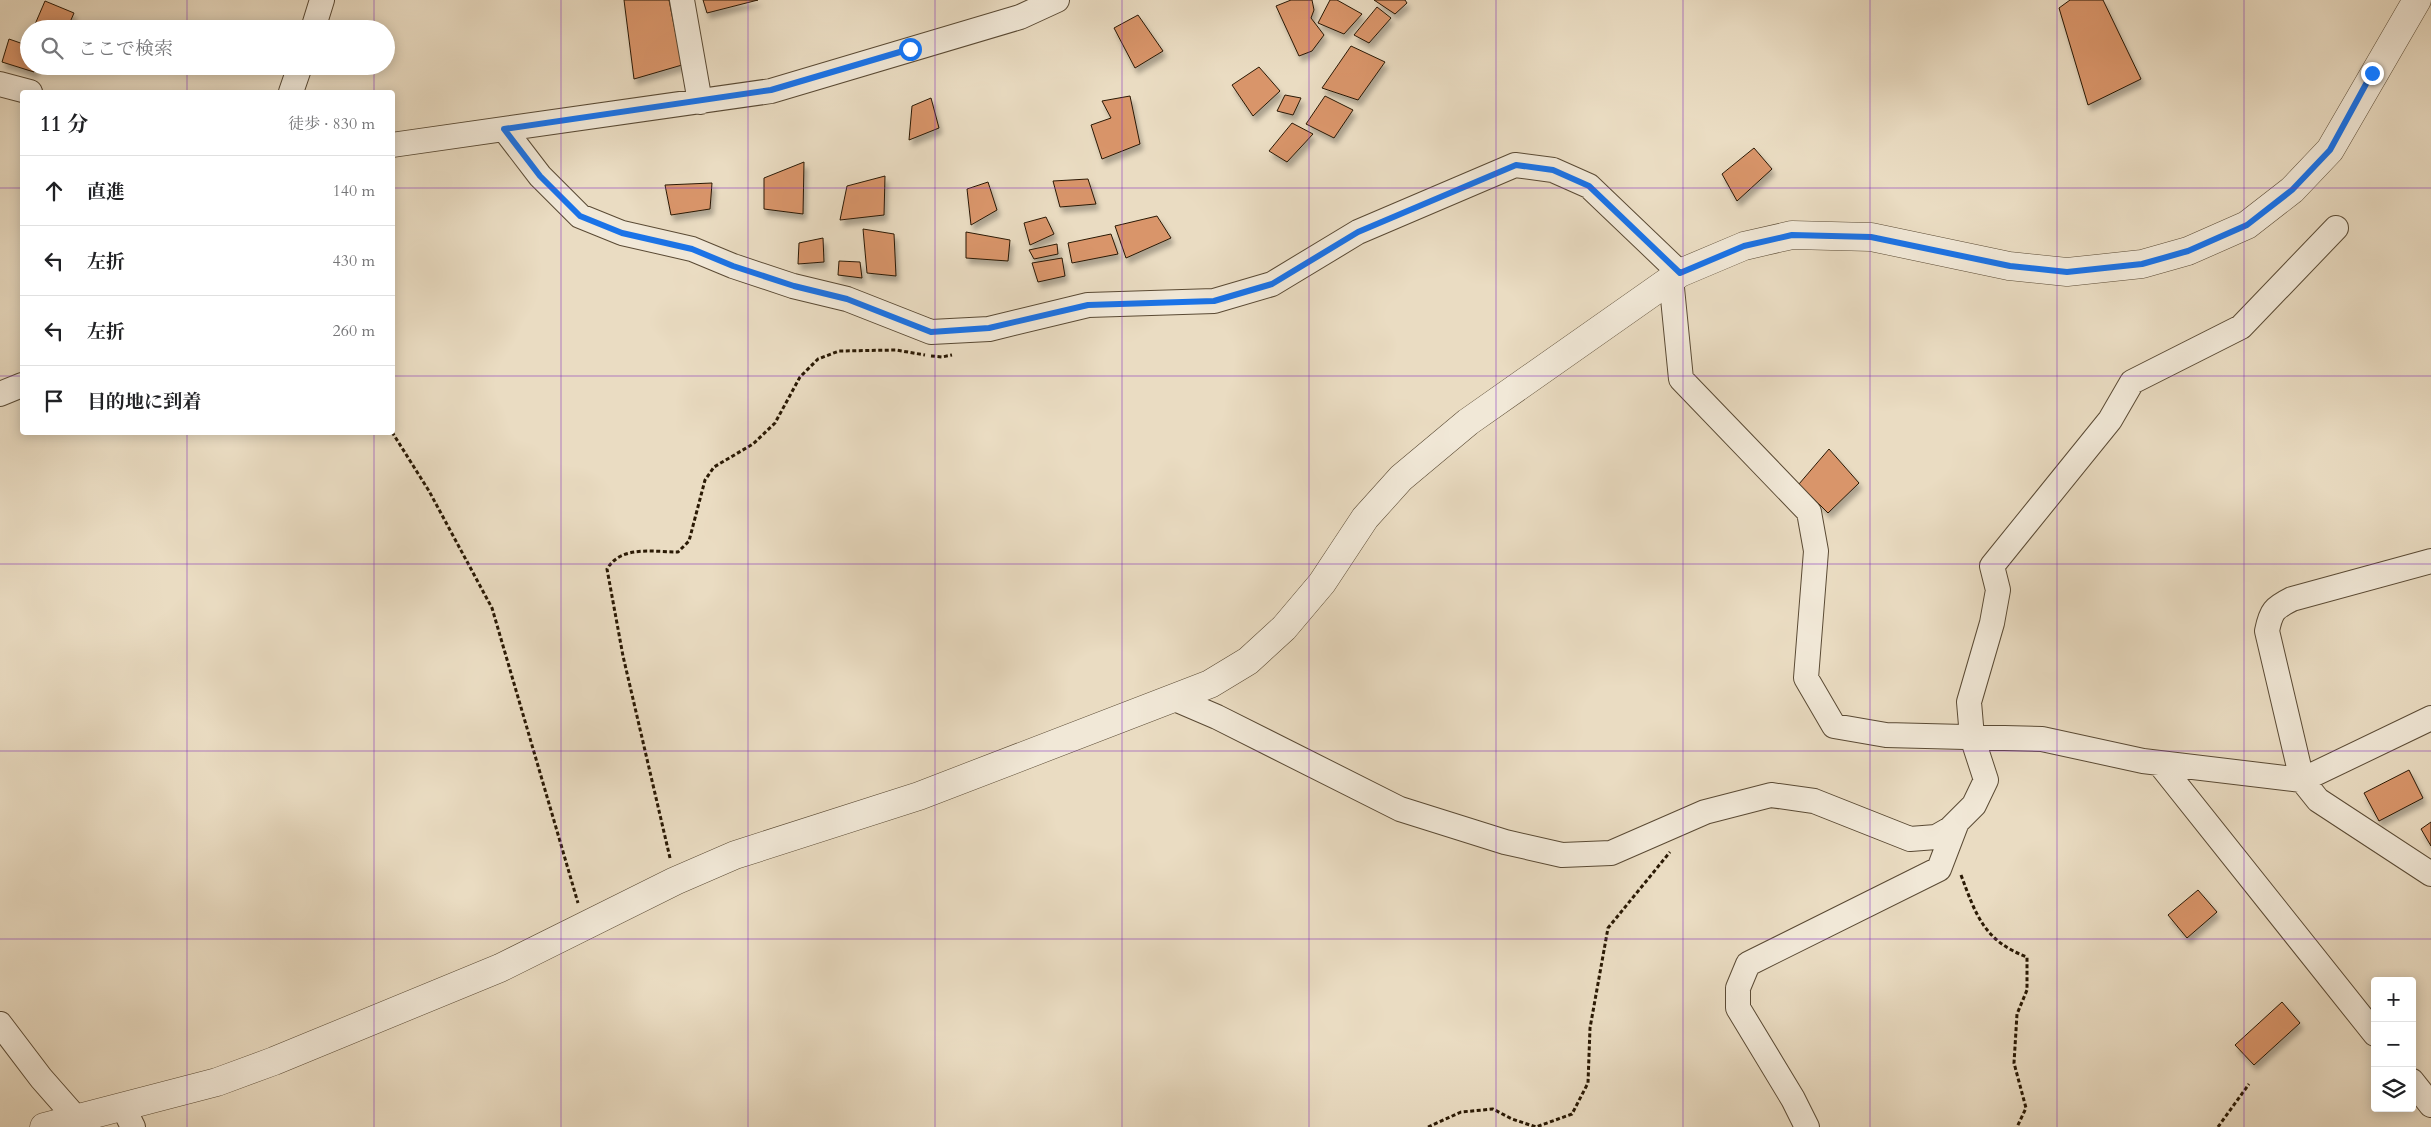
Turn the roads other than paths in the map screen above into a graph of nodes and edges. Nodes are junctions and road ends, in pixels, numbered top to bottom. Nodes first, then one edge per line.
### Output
1 (322, 0) edge
2 (682, 0) edge
3 (1057, 0) edge
4 (2417, 0) edge
5 (315, 20) edge
6 (297, 75) edge
7 (0, 84) edge
8 (22, 90) edge
9 (292, 90) edge
10 (700, 102) junction
11 (504, 129) junction
12 (395, 145) edge
13 (2336, 228) dead end
14 (1676, 275) junction
15 (20, 386) edge
16 (0, 394) edge
17 (2431, 561) edge
18 (1175, 699) junction
19 (2431, 718) edge
20 (1972, 737) junction
21 (2159, 763) junction
22 (2302, 780) junction
23 (1957, 822) junction
24 (2431, 874) edge
25 (0, 1024) edge
26 (2371, 1029) edge
27 (2416, 1086) edge
28 (2431, 1104) edge
29 (128, 1117) edge
30 (77, 1119) junction
31 (44, 1127) edge
32 (1806, 1127) edge

1 - 5 street
2 - 10 street
3 - 10 street
4 - 14 street
6 - 9 street
7 - 8 street
10 - 11 street
11 - 12 street
11 - 14 street
13 - 20 street
14 - 18 street
14 - 20 street
15 - 16 street
17 - 22 street
18 - 23 street
18 - 29 street
19 - 22 street
20 - 21 street
20 - 23 street
21 - 22 street
21 - 26 street
22 - 24 street
23 - 32 street
25 - 30 street
27 - 28 street
29 - 30 street
30 - 31 street

